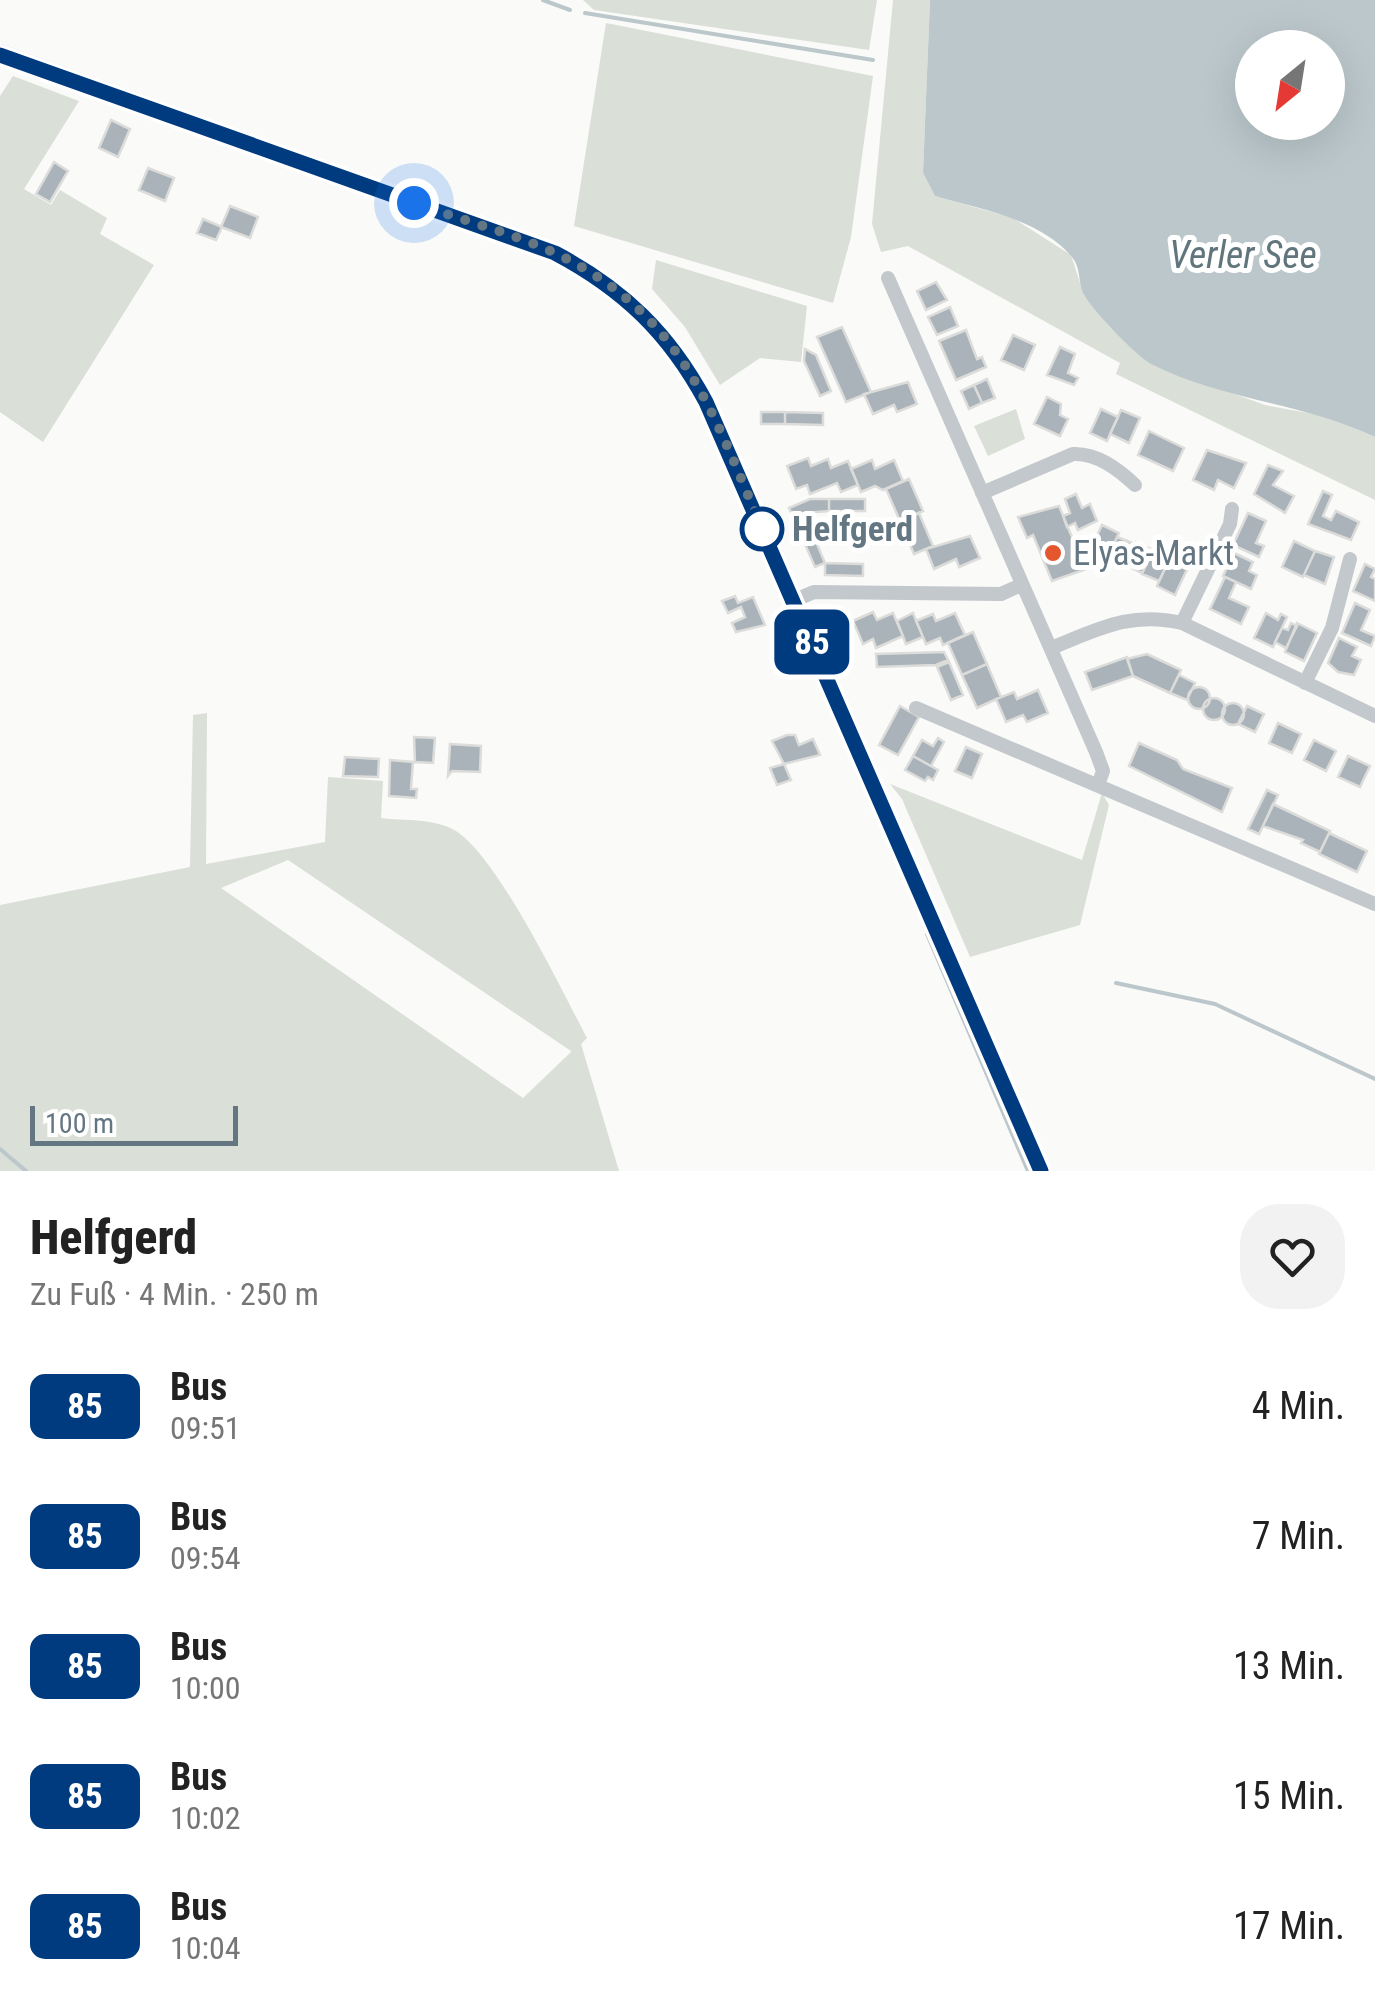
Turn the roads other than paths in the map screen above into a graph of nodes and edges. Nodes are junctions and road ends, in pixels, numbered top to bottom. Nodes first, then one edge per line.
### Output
1 (0, 54) edge
2 (888, 278) dead end
3 (1136, 485) dead end
4 (982, 493) junction
5 (1232, 508) dead end
6 (1350, 559) dead end
7 (1022, 585) junction
8 (794, 600) junction
9 (1182, 624) junction
10 (1051, 648) junction
11 (1305, 683) junction
12 (916, 708) dead end
13 (1375, 716) edge
14 (1098, 785) junction
15 (1375, 904) edge
16 (1040, 1171) edge

1 - 8 main road
2 - 4 street
3 - 4 street
4 - 7 street
5 - 9 street
6 - 11 street
7 - 8 street
7 - 10 street
8 - 16 main road
9 - 10 street
9 - 11 street
10 - 14 street
11 - 13 street
12 - 14 street
14 - 15 street

